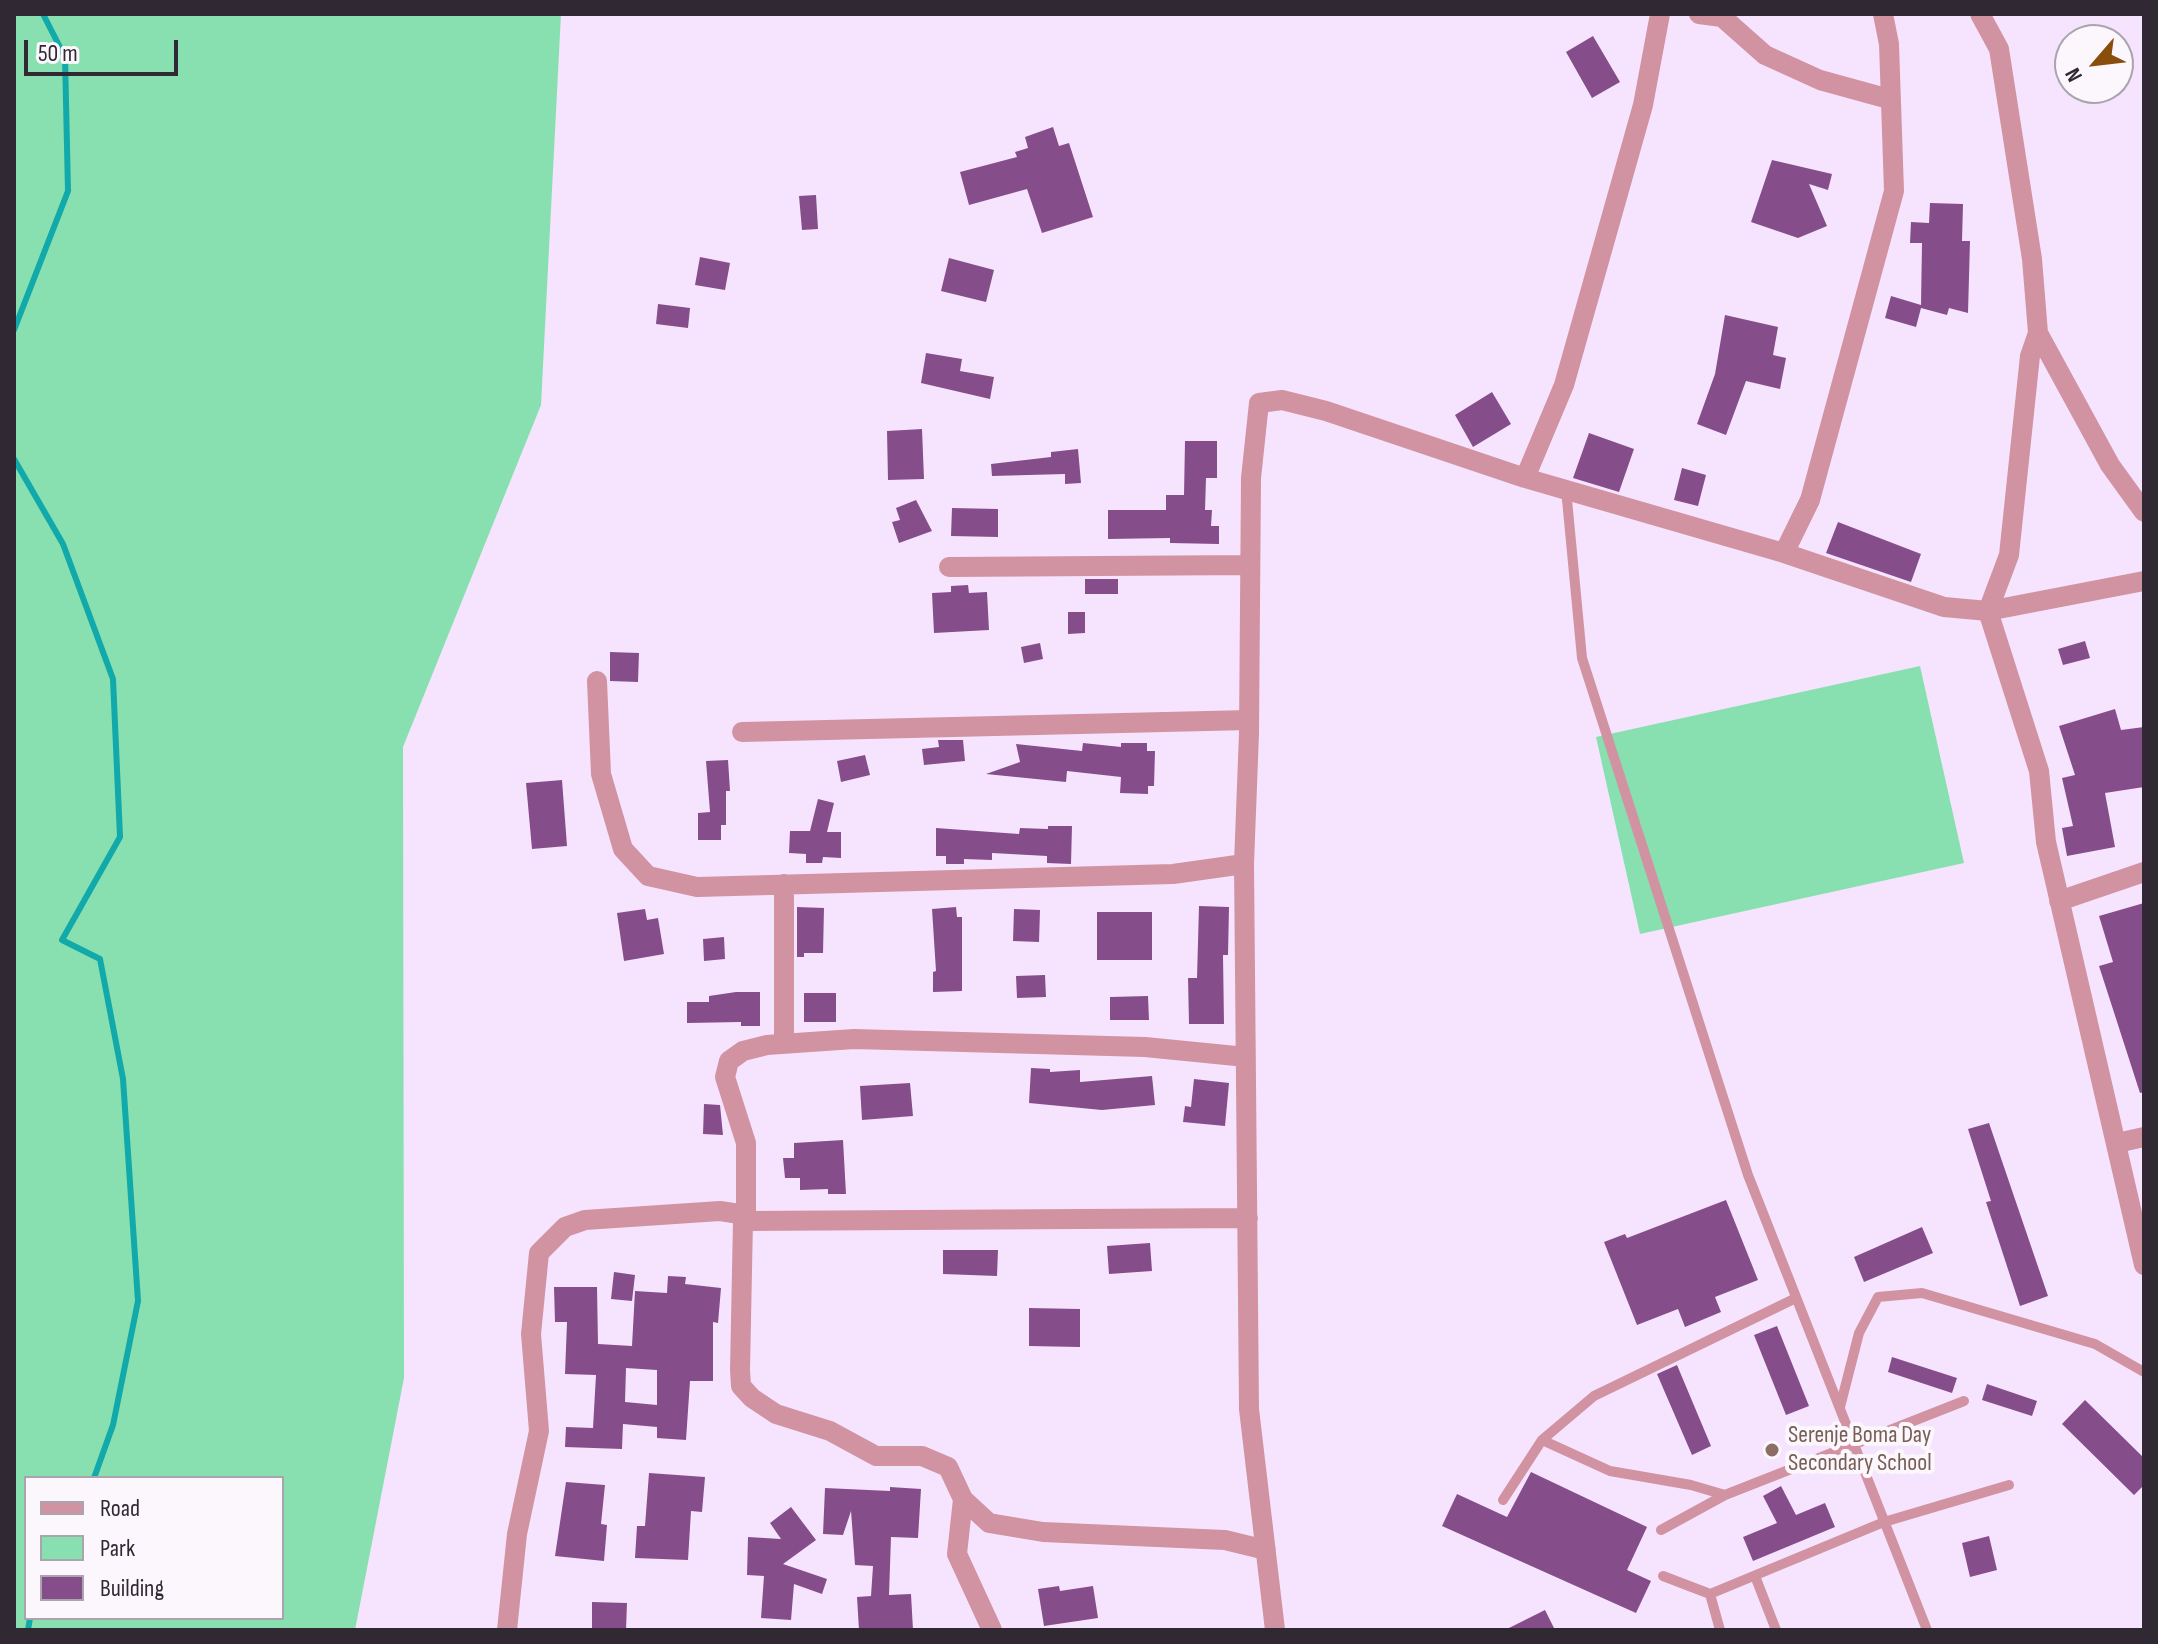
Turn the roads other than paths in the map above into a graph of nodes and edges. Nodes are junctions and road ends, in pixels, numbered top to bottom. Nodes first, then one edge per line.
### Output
1 (1660, 14) edge
2 (1699, 14) edge
3 (1883, 14) edge
4 (1980, 14) edge
5 (1725, 16) edge
6 (1889, 99) junction
7 (2038, 333) junction
8 (1525, 478) junction
9 (1566, 487) junction
10 (2144, 512) edge
11 (1784, 553) junction
12 (1250, 565) junction
13 (949, 567) dead end
14 (2144, 581) edge
15 (1988, 611) junction
16 (597, 681) dead end
17 (1249, 720) junction
18 (742, 732) dead end
19 (1244, 864) junction
20 (2144, 872) edge
21 (784, 884) junction
22 (2059, 901) junction
23 (784, 1044) junction
24 (1246, 1057) junction
25 (2144, 1137) edge
26 (2117, 1143) junction
27 (745, 1218) junction
28 (1248, 1218) junction
29 (2144, 1265) edge
30 (1796, 1298) junction
31 (2144, 1372) edge
32 (1964, 1401) dead end
33 (1840, 1407) junction
34 (1542, 1440) junction
35 (1855, 1445) junction
36 (2009, 1485) dead end
37 (1725, 1495) junction
38 (963, 1499) junction
39 (1503, 1500) dead end
40 (1884, 1522) junction
41 (1661, 1530) dead end
42 (1266, 1550) junction
43 (1663, 1576) dead end
44 (1755, 1576) junction
45 (1710, 1594) junction
46 (507, 1630) edge
47 (992, 1630) edge
48 (1275, 1630) edge
49 (1720, 1630) edge
50 (1776, 1630) edge
51 (1927, 1630) edge

1 - 8 street
2 - 5 street
3 - 6 street
4 - 7 street
5 - 6 street
6 - 11 street
7 - 10 street
7 - 15 street
8 - 9 street
8 - 12 street
9 - 11 street
9 - 30 lane
11 - 15 street
12 - 13 street
12 - 17 street
14 - 15 street
15 - 22 street
16 - 21 street
17 - 18 street
17 - 19 street
19 - 21 street
19 - 24 street
20 - 22 street
21 - 23 street
22 - 26 street
23 - 24 street
23 - 27 street
24 - 28 street
25 - 26 street
26 - 29 street
27 - 28 street
27 - 38 street
27 - 46 street
28 - 42 street
30 - 33 lane
30 - 34 lane
31 - 33 lane
32 - 35 lane
33 - 35 lane
34 - 37 lane
34 - 39 lane
35 - 37 lane
35 - 40 lane
36 - 40 lane
37 - 41 lane
38 - 42 street
38 - 47 street
40 - 44 lane
40 - 51 lane
42 - 48 street
43 - 45 lane
44 - 45 lane
44 - 50 lane
45 - 49 lane

